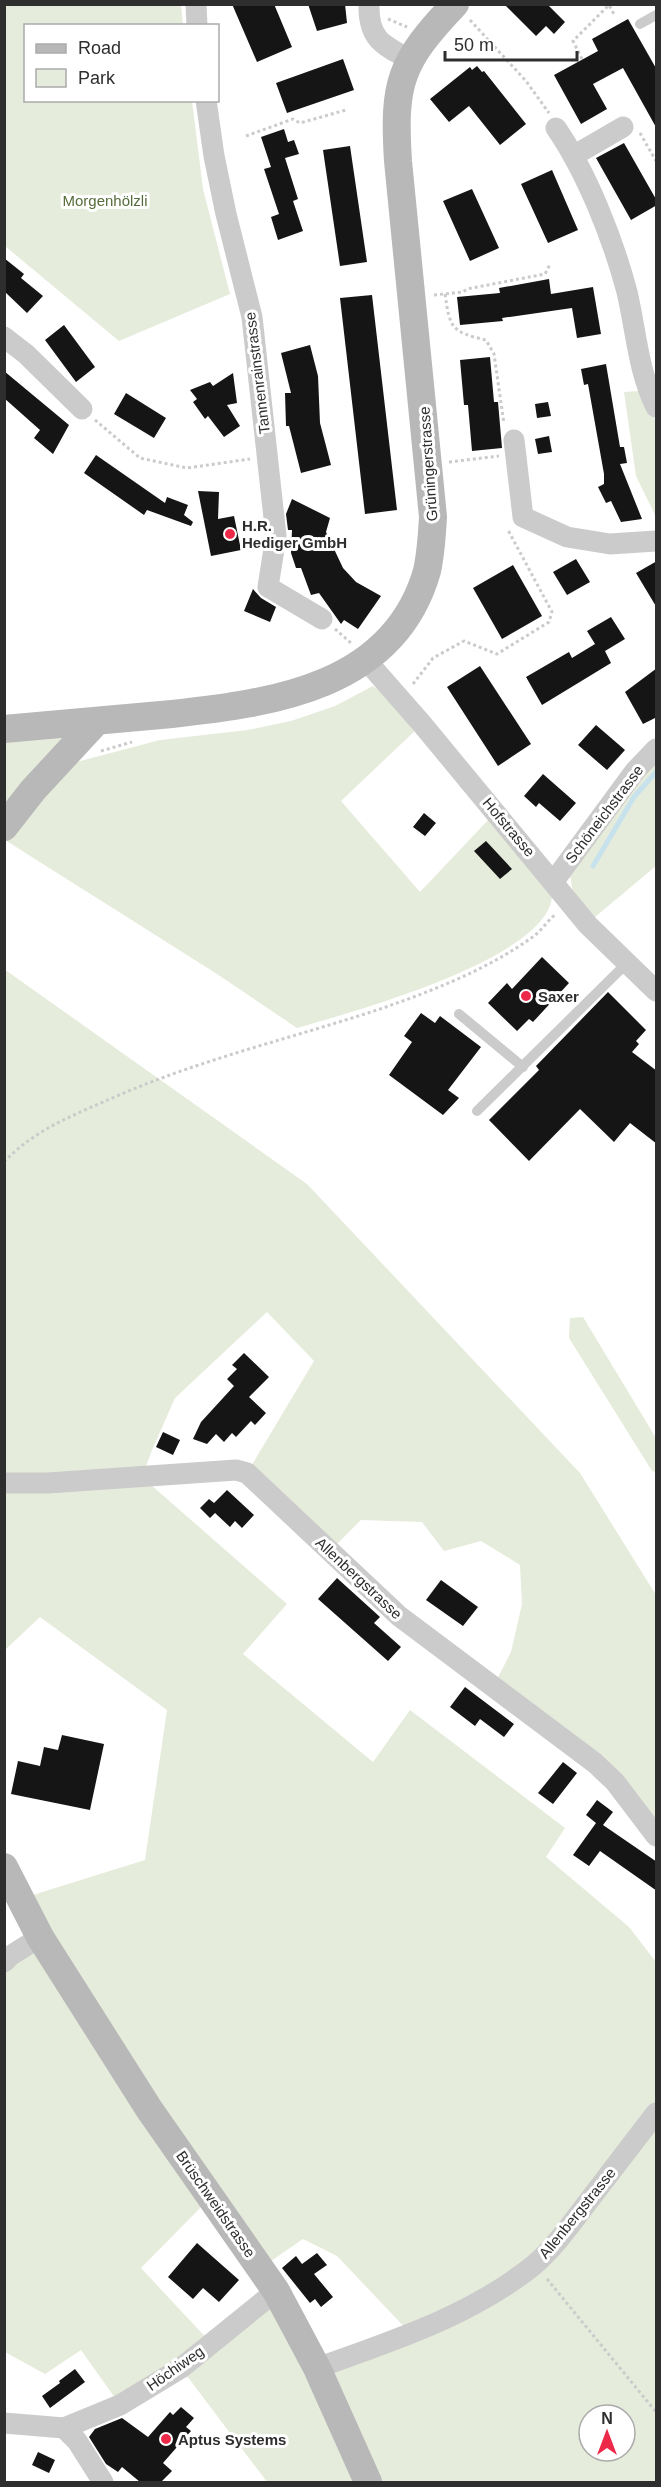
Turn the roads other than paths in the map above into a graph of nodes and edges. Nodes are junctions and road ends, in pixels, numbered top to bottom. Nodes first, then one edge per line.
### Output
1 (196, 4) edge
2 (374, 9) edge
3 (459, 9) edge
4 (657, 15) edge
5 (197, 24) edge
6 (640, 24) dead end
7 (409, 59) junction
8 (206, 102) edge
9 (623, 127) road end
10 (555, 128) road end
11 (573, 156) junction
12 (4, 337) edge
13 (657, 407) edge
14 (82, 409) road end
15 (515, 447) road end
16 (657, 542) edge
17 (322, 619) road end
18 (365, 659) junction
19 (96, 722) junction
20 (4, 729) edge
21 (657, 749) edge
22 (4, 827) edge
23 (554, 881) junction
24 (626, 964) junction
25 (657, 991) edge
26 (459, 1014) dead end
27 (523, 1067) junction
28 (477, 1111) dead end
29 (4, 1483) edge
30 (657, 1836) edge
31 (4, 1867) edge
32 (40, 1937) junction
33 (4, 1962) edge
34 (657, 2113) edge
35 (276, 2291) junction
36 (317, 2368) junction
37 (4, 2422) edge
38 (64, 2428) junction
39 (103, 2482) edge
40 (368, 2482) edge

1 - 5 street
2 - 7 street
3 - 7 main road, Grüningerstrasse
4 - 6 lane
7 - 18 main road, Grüningerstrasse
8 - 17 street, Tannenrainstrasse
9 - 11 street
10 - 11 street
11 - 13 street
12 - 14 street
15 - 16 street
18 - 19 main road, Grüningerstrasse
18 - 23 street, Hofstrasse
19 - 20 main road, Grüningerstrasse
19 - 22 main road
21 - 23 street, Schöneichstrasse
23 - 24 street, Hofstrasse
24 - 25 street, Hofstrasse
24 - 27 lane
26 - 27 lane
27 - 28 lane
29 - 30 street, Allenbergstrasse
31 - 32 main road, Brüschweidstrasse
32 - 33 street
32 - 35 main road, Brüschweidstrasse
34 - 36 street, Allenbergstrasse
35 - 36 main road, Brüschweidstrasse
35 - 38 street, Höchiweg
36 - 40 main road, Brüschweidstrasse
37 - 38 street
38 - 39 street

